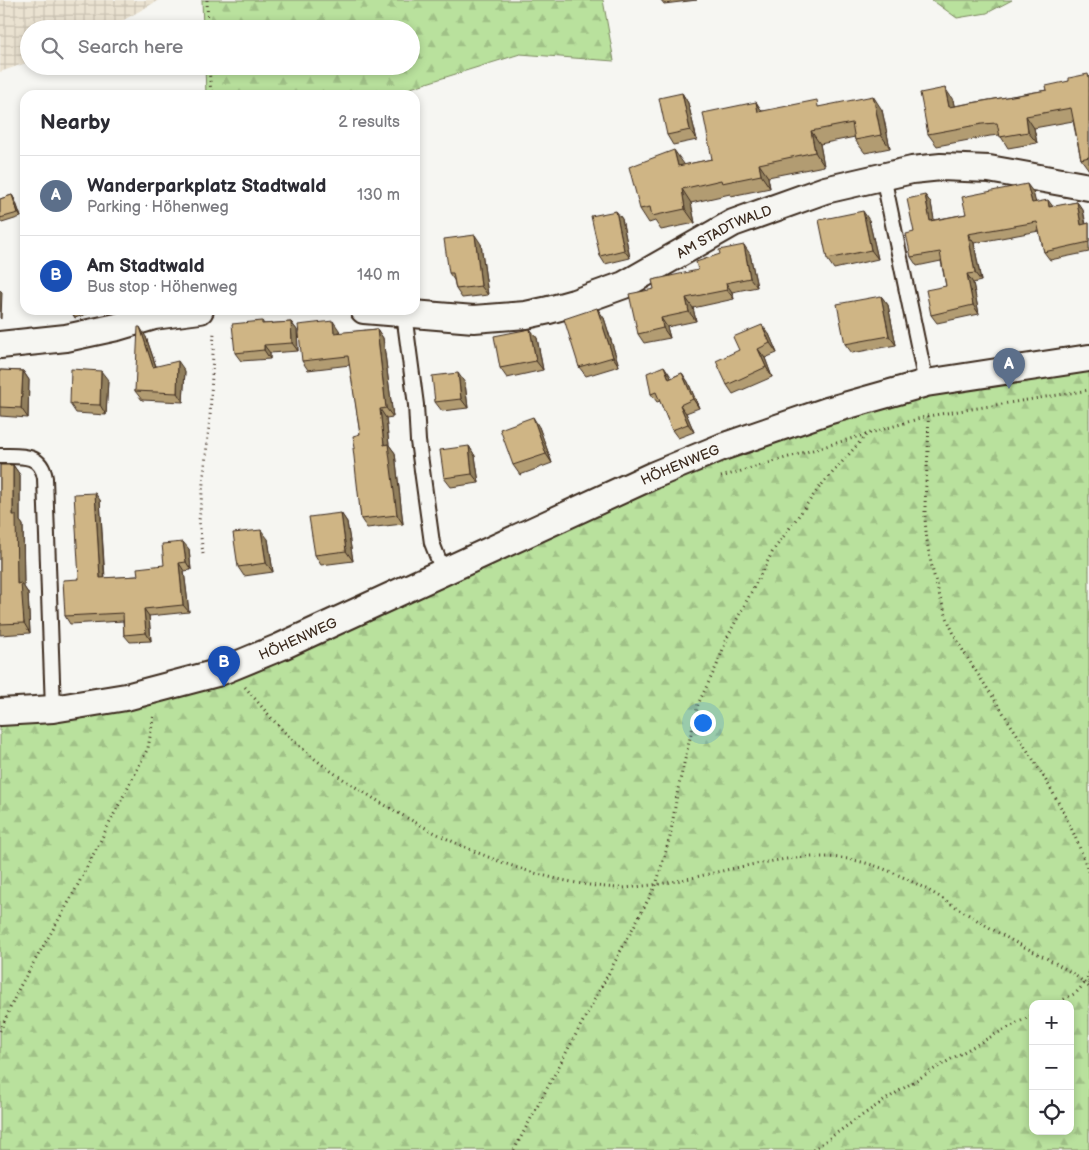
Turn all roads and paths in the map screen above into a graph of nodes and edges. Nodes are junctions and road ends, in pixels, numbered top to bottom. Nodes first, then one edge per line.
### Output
1 (207, 0) edge
2 (208, 20) edge
3 (210, 75) edge
4 (211, 90) edge
5 (883, 176) junction
6 (1089, 187) edge
7 (404, 315) edge
8 (418, 315) edge
9 (207, 318) edge
10 (0, 345) edge
11 (1089, 358) edge
12 (926, 384) junction
13 (1089, 390) edge
14 (928, 416) junction
15 (867, 434) junction
16 (0, 456) edge
17 (721, 477) dead end
18 (203, 554) dead end
19 (443, 572) junction
20 (230, 667) junction
21 (153, 692) junction
22 (53, 709) junction
23 (0, 712) edge
24 (1089, 874) edge
25 (656, 885) junction
26 (1089, 973) edge
27 (1088, 982) edge
28 (1089, 987) edge
29 (1063, 1000) edge
30 (1029, 1017) edge
31 (0, 1031) edge
32 (514, 1150) edge
33 (813, 1150) edge

1 - 2 path
3 - 4 path
5 - 6 street, AM STADTWALD
5 - 8 street, AM STADTWALD
5 - 12 lane
7 - 19 lane
9 - 10 street
9 - 18 path
11 - 12 street, HÖHENWEG
12 - 19 street, HÖHENWEG
13 - 14 path
14 - 15 path
14 - 24 path
15 - 17 path
15 - 25 path
16 - 22 lane
19 - 20 street, HÖHENWEG
20 - 21 street, HÖHENWEG
20 - 25 path
21 - 22 street, HÖHENWEG
21 - 31 path
22 - 23 street, HÖHENWEG
25 - 27 path
25 - 32 path
26 - 27 path
27 - 28 path
27 - 29 path
30 - 33 path

